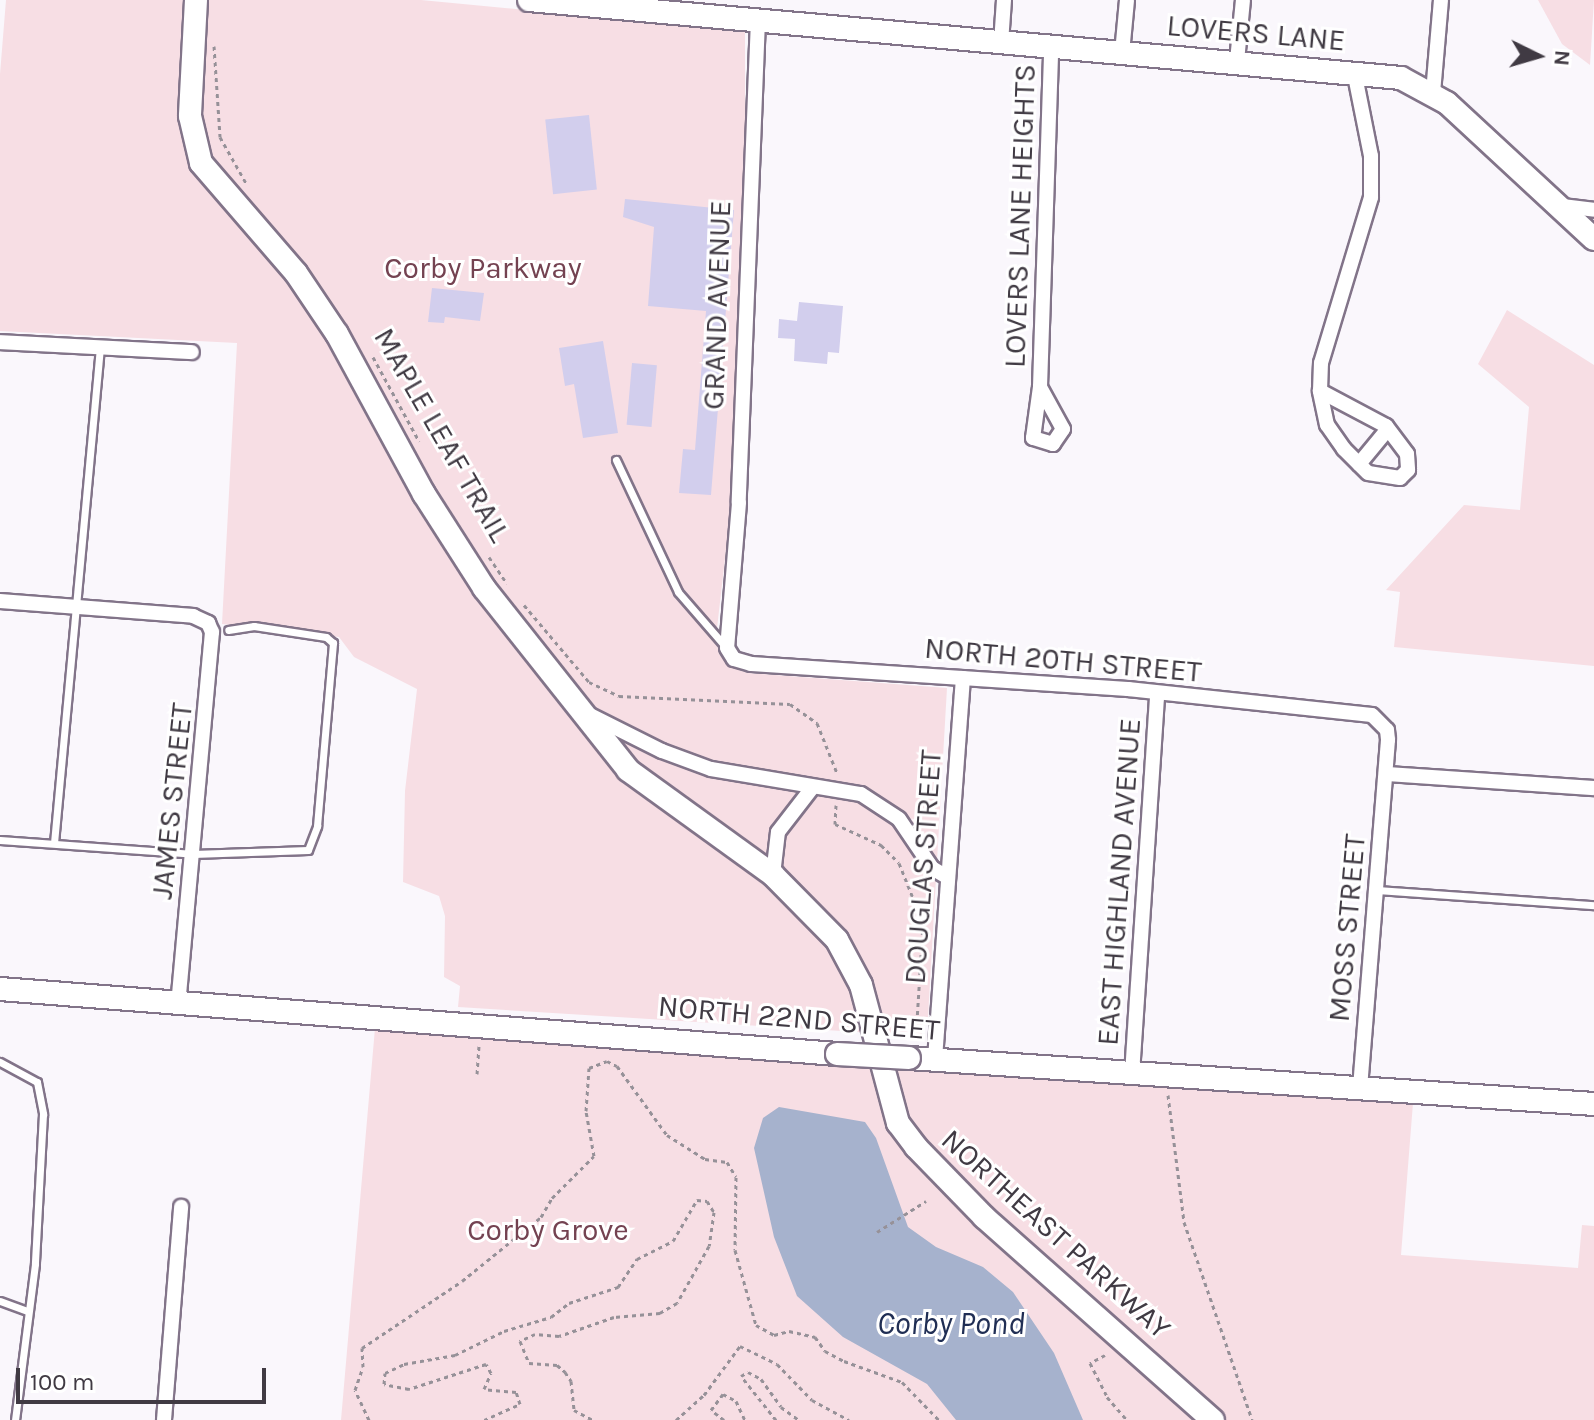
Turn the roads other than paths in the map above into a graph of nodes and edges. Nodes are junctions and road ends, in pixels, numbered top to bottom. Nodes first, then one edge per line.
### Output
1 (196, 0) edge
2 (529, 0) edge
3 (1004, 0) edge
4 (1127, 0) edge
5 (1243, 0) edge
6 (1441, 0) edge
7 (759, 10) edge
8 (1001, 43) junction
9 (1051, 47) junction
10 (1122, 53) junction
11 (1237, 61) junction
12 (1354, 71) junction
13 (1433, 93) junction
14 (1563, 206) junction
15 (1594, 210) edge
16 (1594, 239) edge
17 (0, 342) edge
18 (100, 347) junction
19 (192, 352) dead end
20 (1040, 387) dead end
21 (1320, 391) junction
22 (1388, 429) junction
23 (616, 460) dead end
24 (1359, 464) junction
25 (0, 601) edge
26 (78, 606) junction
27 (228, 630) dead end
28 (727, 648) junction
29 (963, 678) junction
30 (1157, 694) junction
31 (580, 710) junction
32 (1387, 774) junction
33 (812, 788) junction
34 (1594, 788) edge
35 (0, 840) edge
36 (54, 843) junction
37 (193, 854) junction
38 (773, 875) junction
39 (947, 877) junction
40 (1376, 890) junction
41 (1594, 905) edge
42 (0, 989) edge
43 (178, 1003) junction
44 (920, 1059) junction
45 (0, 1062) edge
46 (1132, 1074) junction
47 (1360, 1086) junction
48 (1594, 1104) edge
49 (181, 1207) dead end
50 (0, 1302) edge
51 (27, 1311) junction
52 (15, 1420) edge
53 (164, 1420) edge
54 (1213, 1420) edge

1 - 31 street
2 - 7 street, LOVERS LANE
3 - 8 street
4 - 10 street
5 - 11 street
6 - 13 street
7 - 8 street, LOVERS LANE
7 - 28 street, GRAND AVENUE
8 - 9 street, LOVERS LANE
9 - 10 street, LOVERS LANE
9 - 20 street, LOVERS LANE HEIGHTS
10 - 11 street, LOVERS LANE
11 - 12 street, LOVERS LANE
12 - 13 street, LOVERS LANE
12 - 21 street
13 - 14 street, LOVERS LANE
14 - 15 street
14 - 16 street, LOVERS LANE
17 - 18 street
18 - 19 street
18 - 26 lane
21 - 22 street
21 - 24 street
22 - 24 street
22 - 24 street
23 - 28 lane
25 - 26 street
26 - 36 lane
26 - 37 street, JAMES STREET
27 - 37 lane
28 - 29 street, NORTH 20TH STREET
29 - 30 street, NORTH 20TH STREET
29 - 39 street, DOUGLAS STREET
30 - 32 street, NORTH 20TH STREET
30 - 46 street, EAST HIGHLAND AVENUE
31 - 33 street
31 - 38 street
32 - 34 street
32 - 40 street, MOSS STREET
33 - 38 street
33 - 39 street
35 - 36 lane
36 - 37 lane
37 - 43 street, JAMES STREET
38 - 54 street, NORTHEAST PARKWAY
39 - 44 street, DOUGLAS STREET
40 - 41 lane
40 - 47 street, MOSS STREET
42 - 43 street, NORTH 22ND STREET
43 - 44 street, NORTH 22ND STREET, bridge
44 - 46 street, NORTH 22ND STREET
45 - 51 lane
46 - 47 street, NORTH 22ND STREET
47 - 48 street, NORTH 22ND STREET
49 - 53 street
50 - 51 lane
51 - 52 lane

